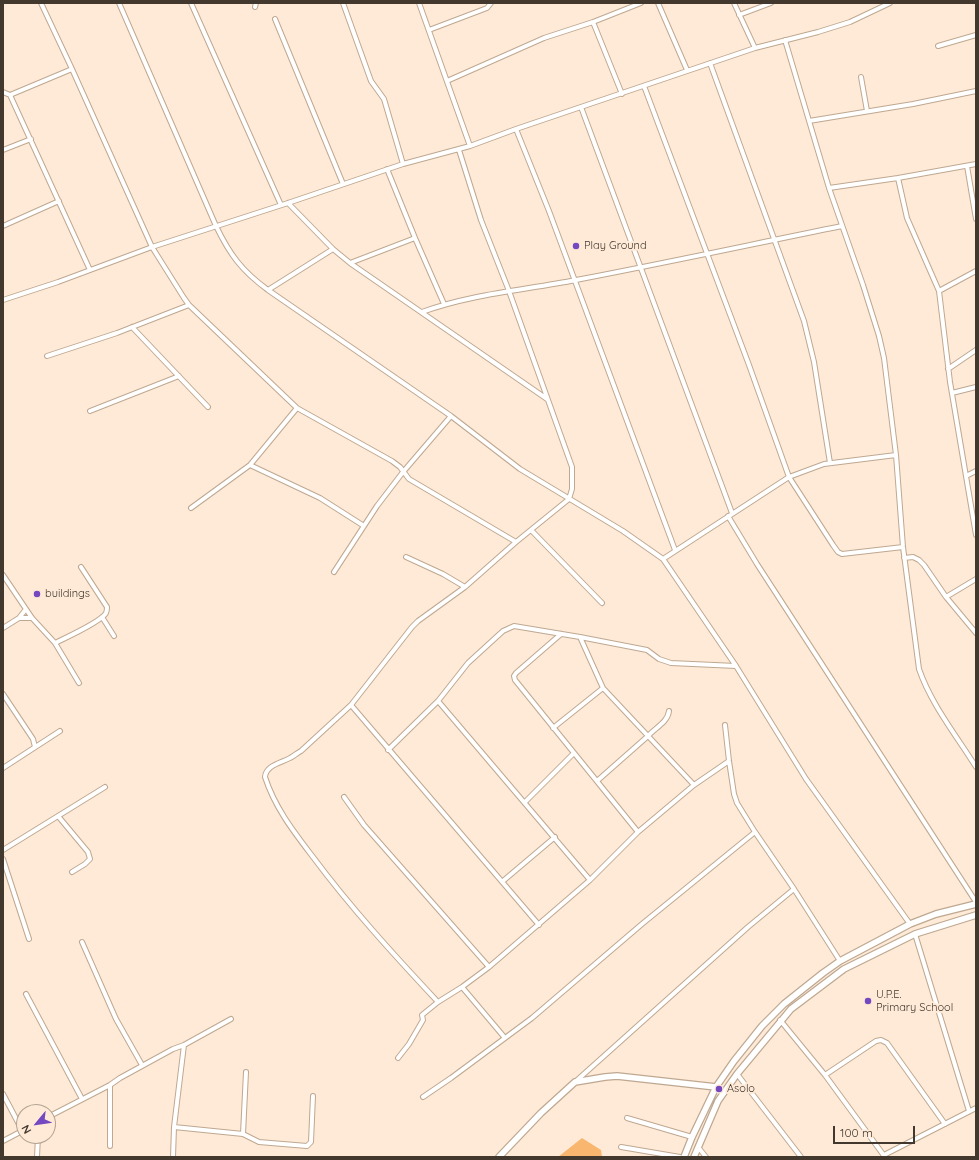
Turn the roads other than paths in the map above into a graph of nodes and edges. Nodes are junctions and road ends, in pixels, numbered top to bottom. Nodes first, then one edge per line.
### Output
1 (41, 3) edge
2 (119, 3) edge
3 (191, 3) edge
4 (343, 3) edge
5 (419, 3) edge
6 (491, 3) edge
7 (641, 3) edge
8 (658, 3) edge
9 (734, 3) edge
10 (771, 3) edge
11 (890, 3) edge
12 (739, 15) junction
13 (275, 19) dead end
14 (593, 22) junction
15 (429, 30) junction
16 (976, 34) edge
17 (785, 40) junction
18 (938, 46) dead end
19 (755, 48) junction
20 (710, 63) junction
21 (72, 69) junction
22 (687, 70) junction
23 (861, 77) dead end
24 (447, 82) junction
25 (644, 86) junction
26 (3, 92) edge
27 (976, 92) edge
28 (10, 94) junction
29 (622, 94) junction
30 (581, 107) junction
31 (866, 111) junction
32 (809, 120) junction
33 (516, 129) junction
34 (31, 139) junction
35 (470, 146) junction
36 (3, 150) edge
37 (459, 150) junction
38 (403, 164) junction
39 (976, 164) edge
40 (967, 166) junction
41 (387, 169) junction
42 (898, 178) junction
43 (343, 184) junction
44 (829, 188) junction
45 (59, 201) junction
46 (288, 203) junction
47 (281, 205) junction
48 (976, 219) edge
49 (3, 226) edge
50 (216, 226) junction
51 (842, 226) junction
52 (415, 238) junction
53 (774, 240) junction
54 (152, 247) junction
55 (333, 249) junction
56 (707, 254) junction
57 (350, 262) junction
58 (640, 267) junction
59 (90, 270) junction
60 (976, 271) edge
61 (575, 280) junction
62 (268, 290) junction
63 (509, 291) junction
64 (939, 291) junction
65 (3, 300) edge
66 (444, 304) junction
67 (189, 305) junction
68 (422, 312) junction
69 (132, 327) junction
70 (976, 350) edge
71 (46, 356) dead end
72 (948, 369) junction
73 (179, 376) junction
74 (976, 387) edge
75 (952, 393) junction
76 (547, 399) junction
77 (208, 407) dead end
78 (297, 408) junction
79 (90, 411) dead end
80 (451, 416) junction
81 (896, 455) junction
82 (830, 463) junction
83 (250, 465) junction
84 (976, 471) edge
85 (403, 472) junction
86 (966, 476) junction
87 (788, 477) junction
88 (569, 499) junction
89 (191, 508) dead end
90 (732, 513) junction
91 (728, 516) junction
92 (364, 526) junction
93 (531, 530) junction
94 (976, 535) edge
95 (516, 542) junction
96 (903, 547) junction
97 (675, 550) junction
98 (406, 557) dead end
99 (904, 558) junction
100 (663, 559) junction
101 (81, 567) dead end
102 (334, 572) dead end
103 (3, 575) edge
104 (976, 579) edge
105 (465, 587) junction
106 (946, 598) junction
107 (602, 603) dead end
108 (26, 609) junction
109 (102, 617) junction
110 (19, 618) junction
111 (32, 618) junction
112 (3, 628) edge
113 (976, 633) edge
114 (562, 634) junction
115 (114, 636) dead end
116 (580, 636) junction
117 (55, 643) junction
118 (736, 666) junction
119 (78, 683) dead end
120 (604, 688) junction
121 (3, 694) edge
122 (438, 701) junction
123 (351, 705) junction
124 (668, 711) dead end
125 (725, 725) dead end
126 (553, 728) junction
127 (60, 731) dead end
128 (648, 736) junction
129 (35, 747) junction
130 (388, 750) junction
131 (574, 753) junction
132 (728, 761) junction
133 (976, 767) edge
134 (3, 768) edge
135 (597, 781) junction
136 (694, 785) junction
137 (105, 786) dead end
138 (344, 797) dead end
139 (525, 802) junction
140 (58, 816) junction
141 (638, 832) junction
142 (755, 832) junction
143 (555, 838) junction
144 (3, 850) edge
145 (3, 859) edge
146 (72, 872) dead end
147 (590, 880) junction
148 (503, 881) junction
149 (794, 889) junction
150 (976, 903) edge
151 (976, 915) edge
152 (910, 924) junction
153 (539, 925) junction
154 (915, 934) junction
155 (29, 939) dead end
156 (82, 942) dead end
157 (840, 961) junction
158 (489, 967) junction
159 (462, 987) junction
160 (26, 994) dead end
161 (438, 1002) junction
162 (231, 1019) dead end
163 (780, 1020) junction
164 (505, 1038) junction
165 (184, 1045) junction
166 (398, 1058) dead end
167 (142, 1065) junction
168 (246, 1072) dead end
169 (737, 1074) junction
170 (825, 1076) junction
171 (575, 1082) junction
172 (110, 1086) junction
173 (716, 1087) junction
174 (3, 1094) edge
175 (313, 1096) dead end
176 (423, 1097) dead end
177 (82, 1099) junction
178 (976, 1108) edge
179 (969, 1111) junction
180 (56, 1113) edge
181 (16, 1117) edge
182 (626, 1118) dead end
183 (945, 1124) junction
184 (174, 1127) junction
185 (16, 1134) edge
186 (243, 1134) junction
187 (692, 1137) junction
188 (3, 1141) edge
189 (38, 1144) edge
190 (110, 1146) dead end
191 (621, 1147) dead end
192 (698, 1147) junction
193 (884, 1156) edge
194 (37, 1157) edge
195 (173, 1157) edge
196 (499, 1157) edge
197 (680, 1157) edge
198 (684, 1157) edge
199 (694, 1157) edge
200 (706, 1157) edge
201 (801, 1157) edge

1 - 21 street
2 - 50 street
3 - 47 street
4 - 38 street
5 - 15 street
6 - 15 street
7 - 14 street
8 - 22 street
9 - 12 street
10 - 12 street
11 - 17 street
12 - 19 street
13 - 43 street
14 - 24 street
14 - 29 street
15 - 24 street
16 - 18 street
17 - 19 street
17 - 32 street
19 - 20 street
20 - 22 street
20 - 53 street
21 - 28 street
21 - 54 street
22 - 25 street
23 - 31 street
24 - 35 street
25 - 29 street
25 - 56 street
26 - 28 street
27 - 31 street
28 - 34 street
29 - 30 street
30 - 33 street
30 - 58 street
31 - 32 street
32 - 44 street
33 - 35 street
33 - 61 street
34 - 36 street
34 - 45 street
35 - 37 street
37 - 38 street
37 - 63 street
38 - 41 street
39 - 40 street
40 - 42 street
40 - 48 street
41 - 43 street
41 - 52 street
42 - 44 street
42 - 64 street
43 - 46 street
44 - 51 street
45 - 49 street
45 - 59 street
46 - 47 street
46 - 55 street
47 - 50 street
50 - 54 street
50 - 62 street
51 - 53 street
51 - 81 street
52 - 57 street
52 - 66 street
53 - 56 street
53 - 82 street
54 - 59 street
54 - 67 street
55 - 57 street
55 - 62 street
56 - 58 street
56 - 87 street
57 - 68 street
58 - 61 street
58 - 90 street
59 - 65 street
60 - 64 street
61 - 63 street
61 - 97 street
62 - 80 street
63 - 66 street
63 - 76 street
64 - 72 street
66 - 68 street
67 - 69 street
67 - 78 street
68 - 76 street
69 - 71 street
69 - 73 street
70 - 72 street
72 - 75 street
73 - 77 street
73 - 79 street
74 - 75 street
75 - 86 street
76 - 88 street
78 - 83 street
78 - 85 street
80 - 85 street
80 - 88 street
81 - 82 street
81 - 96 street
82 - 87 street
83 - 89 street
83 - 92 street
84 - 86 street
85 - 92 street
85 - 95 street
86 - 94 street
87 - 90 street
87 - 96 street
88 - 93 street
88 - 100 street
90 - 91 street
91 - 97 street
91 - 150 street
92 - 102 street
93 - 95 street
93 - 107 street
95 - 105 street
96 - 99 street
97 - 100 street
98 - 105 street
99 - 106 street
99 - 133 street
100 - 118 street
101 - 109 street
103 - 108 street
104 - 106 street
105 - 123 street
106 - 113 street
108 - 110 street
108 - 111 street
109 - 115 street
109 - 117 street
110 - 111 street
110 - 112 street
111 - 117 street
114 - 116 street
114 - 122 street
114 - 126 street
116 - 118 street
116 - 120 street
117 - 119 street
118 - 152 street
120 - 126 street
120 - 128 street
121 - 129 street
122 - 130 street
122 - 139 street
123 - 130 street
123 - 161 street
124 - 128 street
125 - 132 street
126 - 131 street
127 - 129 street
128 - 135 street
128 - 136 street
129 - 134 street
130 - 148 street
131 - 135 street
131 - 139 street
132 - 136 street
132 - 142 street
135 - 141 street
136 - 141 street
137 - 140 street
138 - 158 street
139 - 143 street
140 - 144 street
140 - 146 street
141 - 147 street
142 - 149 street
142 - 164 street
143 - 147 street
143 - 148 street
145 - 155 street
147 - 153 street
148 - 153 street
149 - 157 street
149 - 171 street
150 - 152 street
151 - 154 street
152 - 157 street
153 - 158 street
154 - 163 street
154 - 179 street
156 - 167 street
157 - 173 street
158 - 159 street
159 - 161 street
159 - 164 street
160 - 177 street
161 - 166 street
162 - 165 street
163 - 169 street
163 - 170 street
164 - 176 street
165 - 167 street
165 - 184 street
167 - 172 street
168 - 186 street
169 - 192 street
169 - 201 street
170 - 183 street
170 - 193 street
171 - 173 street
171 - 196 street
172 - 177 street
172 - 190 street
173 - 187 street
174 - 181 street
175 - 186 street
177 - 180 street
178 - 179 street
179 - 183 street
182 - 187 street
183 - 193 street
184 - 186 street
184 - 195 street
185 - 188 street
187 - 198 street
189 - 194 street
191 - 197 street
192 - 199 street
192 - 200 street

